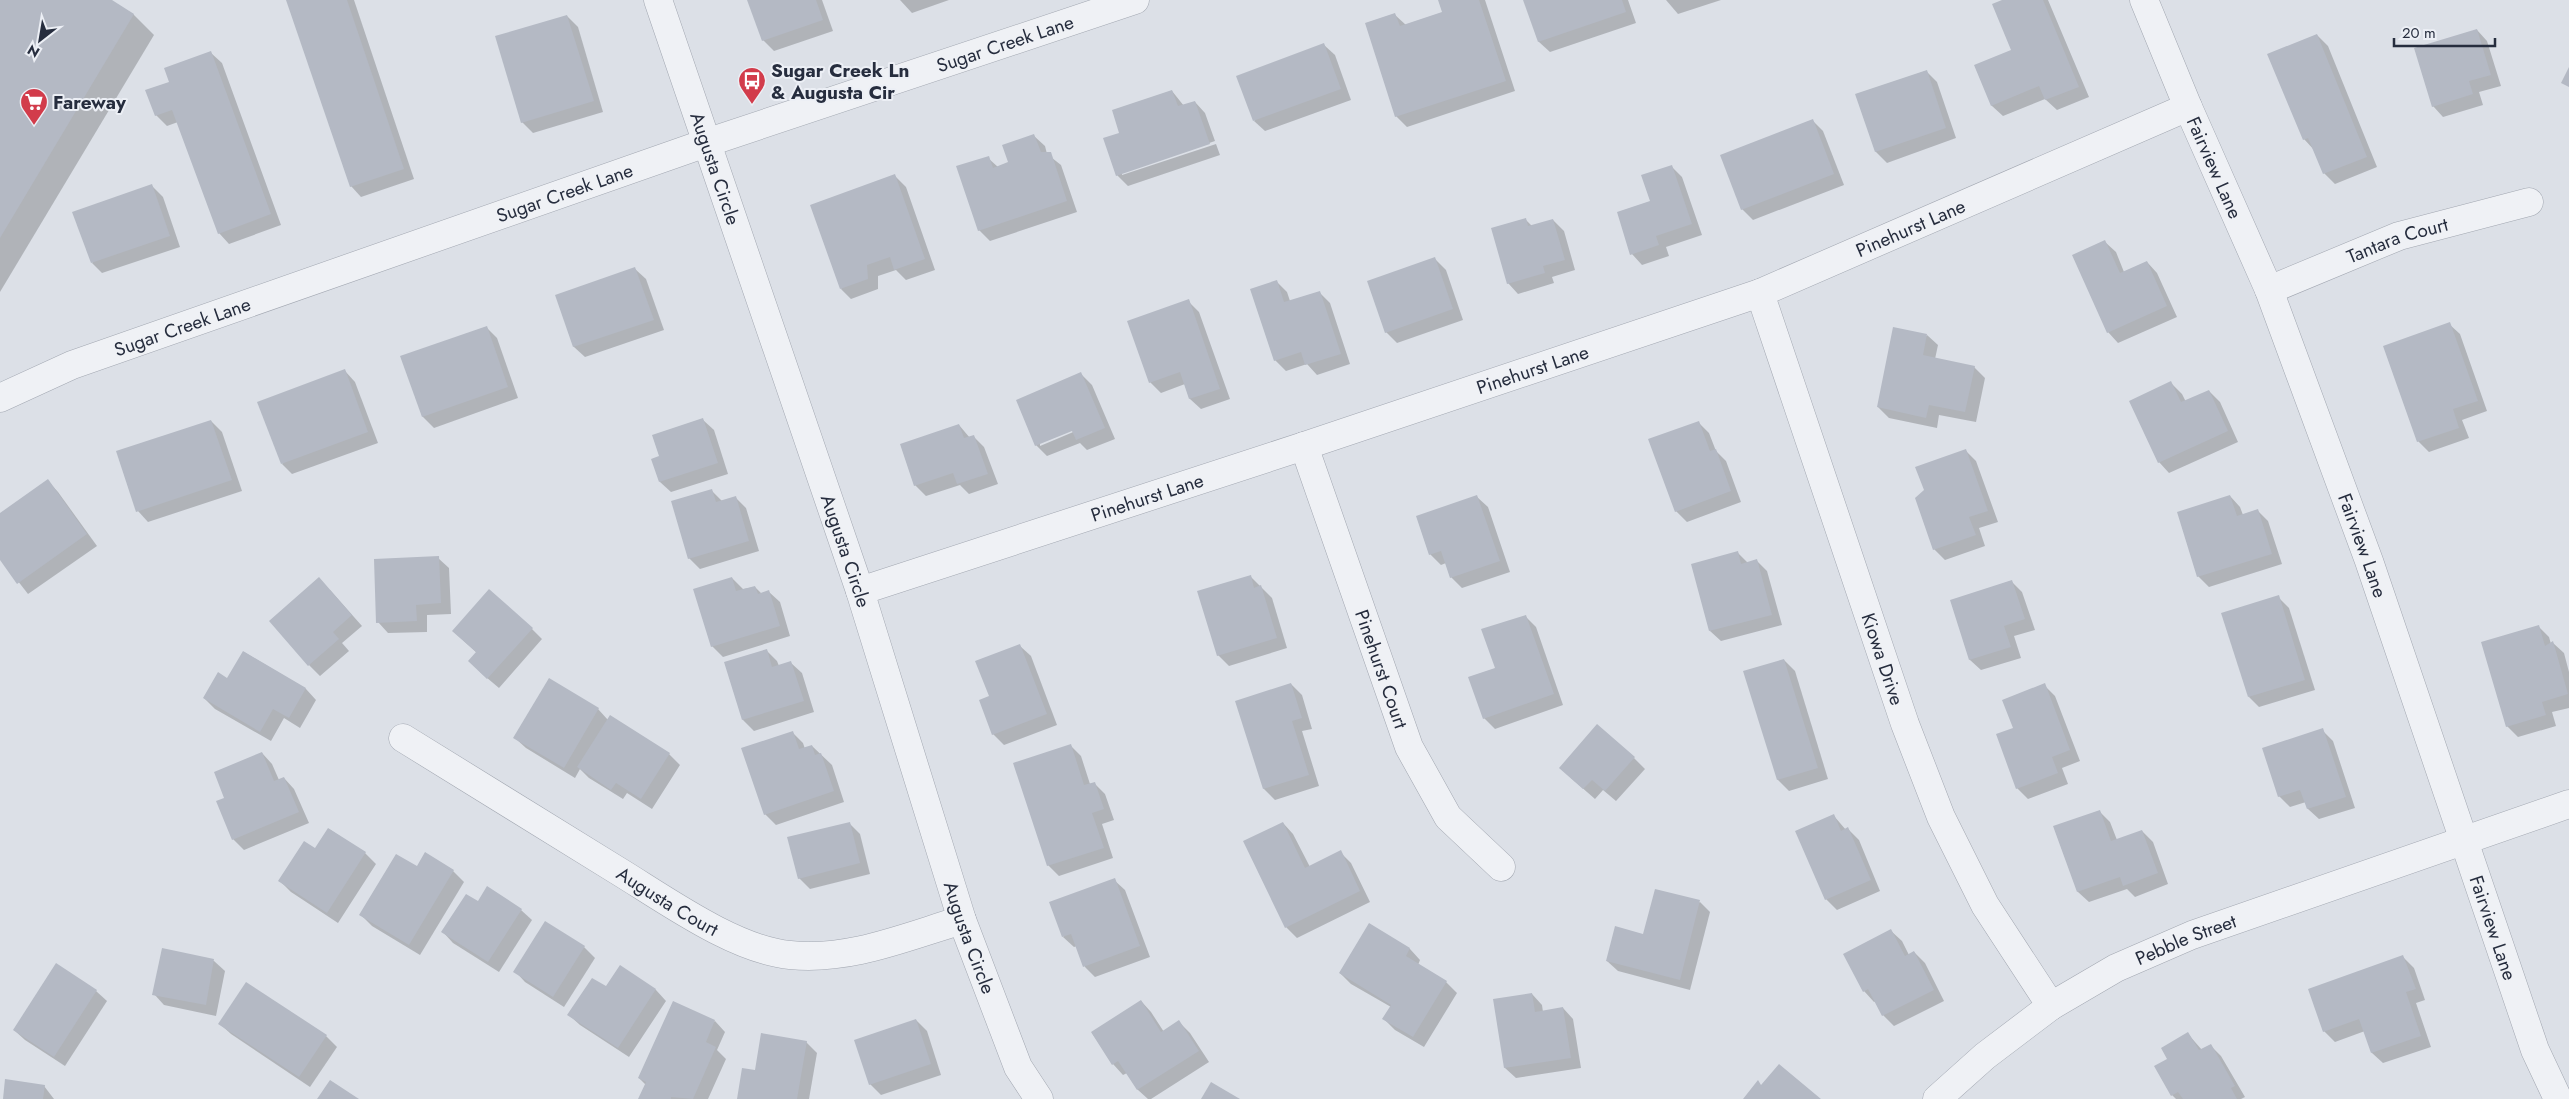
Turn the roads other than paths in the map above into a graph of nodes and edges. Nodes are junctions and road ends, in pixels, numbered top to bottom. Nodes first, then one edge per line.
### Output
1 (658, 0) edge
2 (1135, 0) edge
3 (2144, 0) edge
4 (2188, 107) junction
5 (706, 143) junction
6 (2529, 202) dead end
7 (2268, 290) junction
8 (1760, 293) junction
9 (0, 398) edge
10 (1304, 446) junction
11 (860, 591) junction
12 (403, 738) dead end
13 (2569, 804) edge
14 (2464, 840) junction
15 (1501, 867) dead end
16 (962, 920) junction
17 (2051, 1006) junction
18 (1039, 1099) edge
19 (1937, 1099) edge
20 (2558, 1099) edge

1 - 5 street, Augusta Circle
2 - 5 street, Sugar Creek Lane
3 - 4 street, Fairview Lane
4 - 7 street, Fairview Lane
4 - 8 street, Pinehurst Lane
5 - 9 street, Sugar Creek Lane
5 - 11 street, Augusta Circle
6 - 7 street, Tantara Court
7 - 14 street, Fairview Lane
8 - 10 street, Pinehurst Lane
8 - 17 street, Kiowa Drive
10 - 11 street, Pinehurst Lane
10 - 15 street, Pinehurst Court
11 - 16 street, Augusta Circle
12 - 16 street, Augusta Court
13 - 14 street, Pebble Street
14 - 17 street, Pebble Street
14 - 20 street, Fairview Lane
16 - 18 street, Augusta Circle
17 - 19 street, Pebble Street

